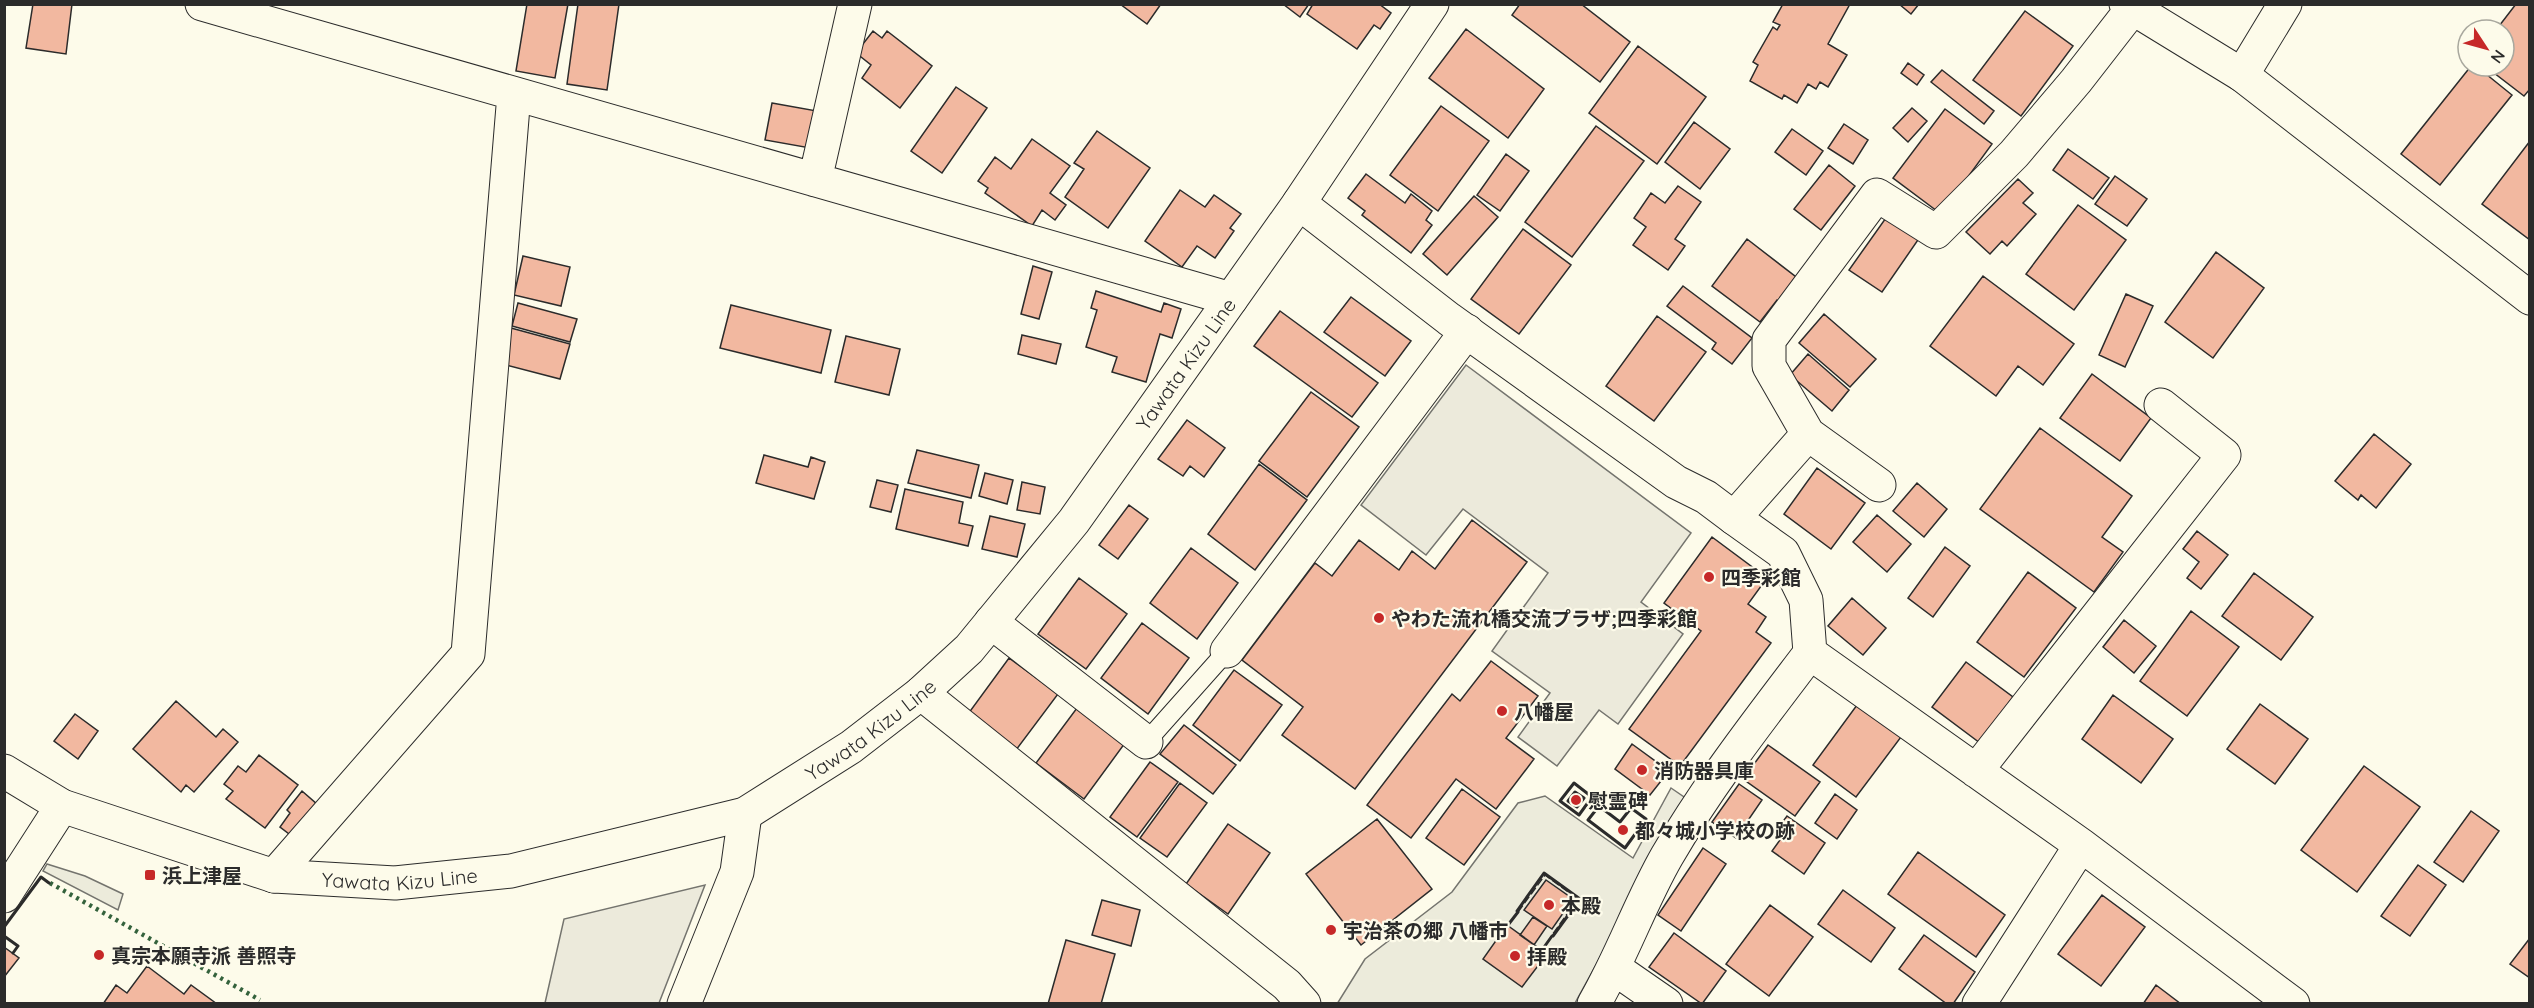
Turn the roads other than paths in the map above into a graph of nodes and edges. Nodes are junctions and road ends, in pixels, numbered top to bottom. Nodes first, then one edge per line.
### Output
1 (202, 4) edge
2 (855, 4) edge
3 (1432, 4) edge
4 (2285, 4) edge
5 (2129, 7) edge
6 (2242, 75) junction
7 (514, 94) junction
8 (815, 180) junction
9 (1299, 203) junction
10 (2529, 298) edge
11 (1231, 299) junction
12 (1467, 331) junction
13 (2161, 405) dead end
14 (1808, 434) junction
15 (1879, 485) dead end
16 (1734, 518) junction
17 (991, 622) junction
18 (1227, 651) joint
19 (1810, 653) junction
20 (921, 693) junction
21 (1146, 742) joint
22 (4, 771) edge
23 (1976, 771) junction
24 (62, 806) junction
25 (745, 814) junction
26 (2081, 845) junction
27 (274, 876) junction
28 (4, 896) edge
29 (1614, 968) junction
30 (684, 1004) edge
31 (1304, 1004) edge
32 (1594, 1004) edge
33 (1666, 1004) edge
34 (1979, 1004) edge
35 (2293, 1004) edge

1 - 7 street
2 - 8 street
3 - 9 street, Yawata Kizu Line
4 - 6 street
5 - 6 street
5 - 14 street
6 - 10 street
7 - 8 street
7 - 27 street
8 - 11 street
9 - 11 street, Yawata Kizu Line
9 - 12 street
11 - 17 street, Yawata Kizu Line
12 - 16 street
12 - 18 street
13 - 23 street
14 - 15 street
14 - 16 street
16 - 19 street
17 - 20 street, Yawata Kizu Line
17 - 21 street
18 - 21 lane
19 - 23 street
19 - 29 street
20 - 25 street, Yawata Kizu Line
20 - 31 street
22 - 24 street, Yawata Kizu Line
23 - 26 street
24 - 27 street, Yawata Kizu Line
24 - 28 street
25 - 27 street, Yawata Kizu Line
25 - 30 street
26 - 34 street
26 - 35 street
29 - 32 street
29 - 33 street

